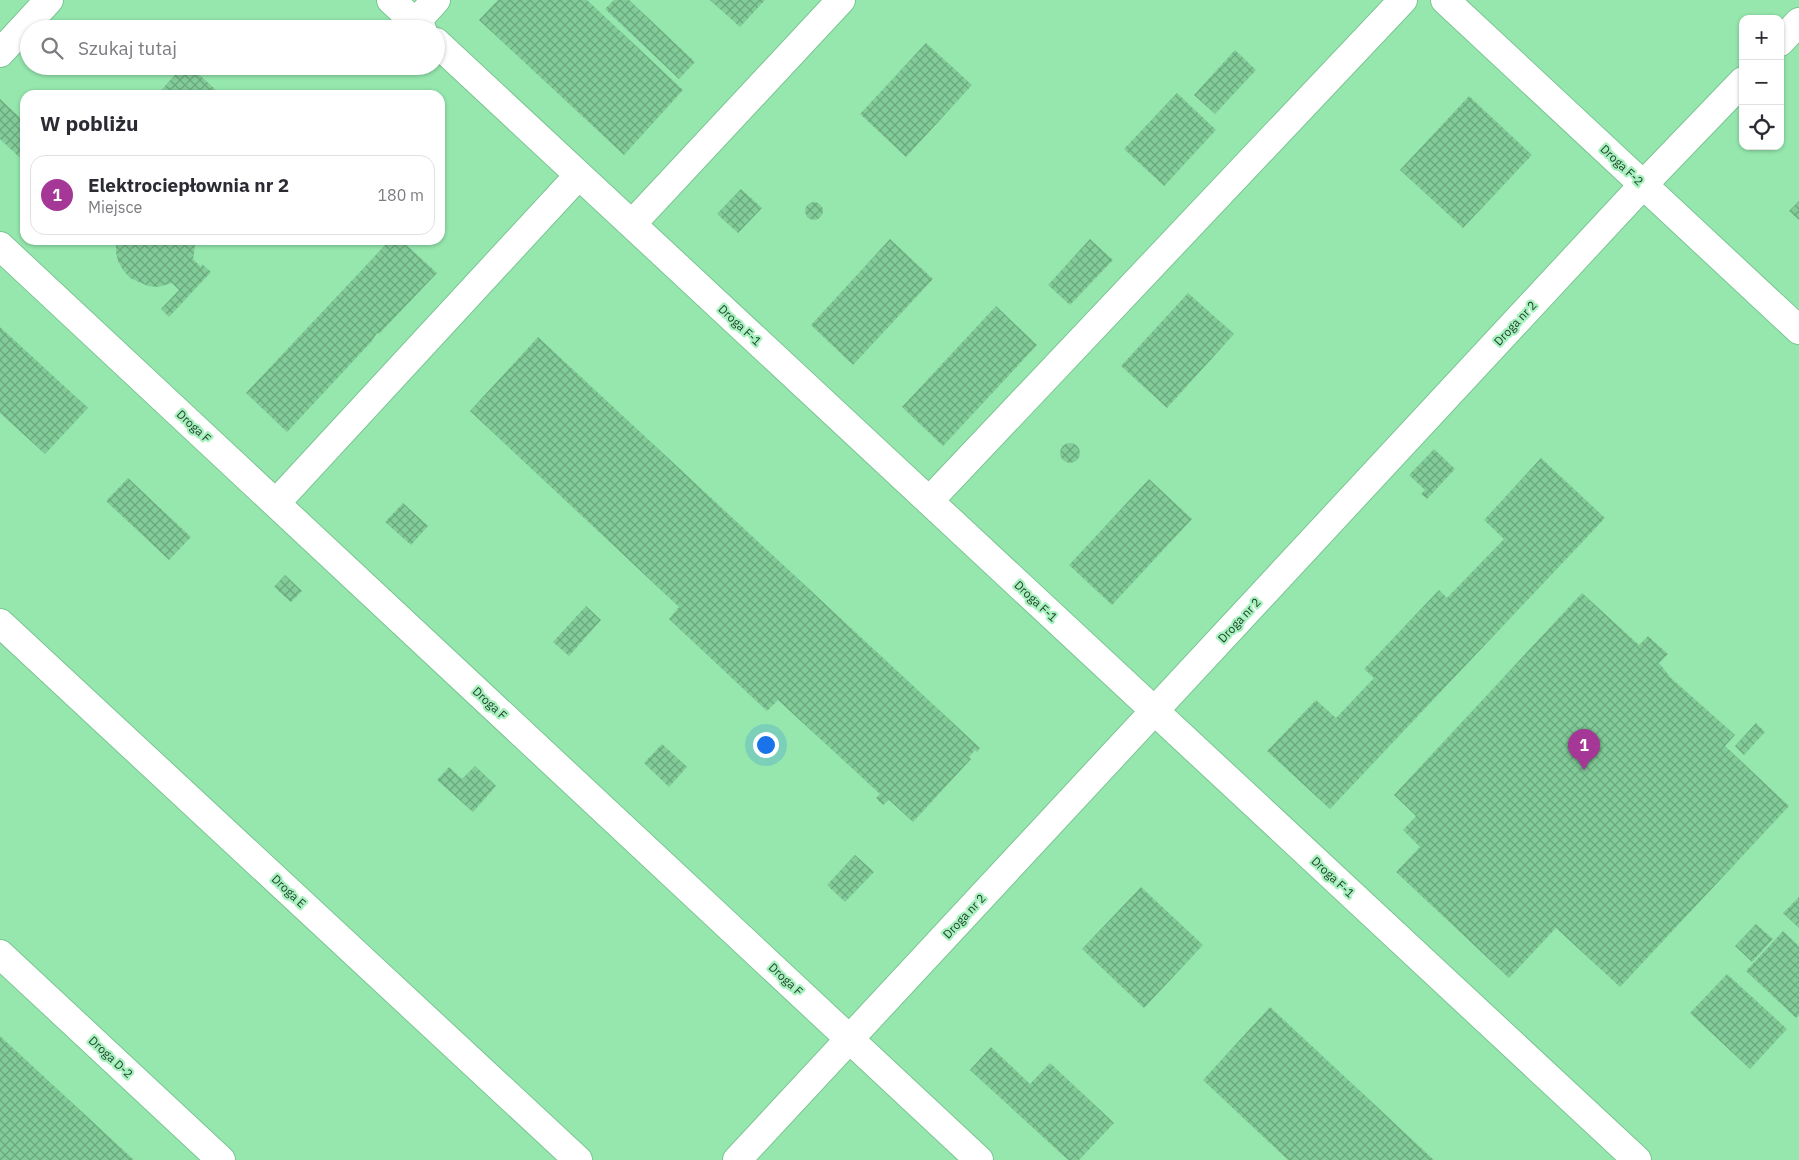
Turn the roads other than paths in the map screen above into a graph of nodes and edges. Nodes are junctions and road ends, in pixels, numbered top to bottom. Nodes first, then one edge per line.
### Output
1 (50, 0) edge
2 (391, 0) edge
3 (436, 0) edge
4 (841, 0) edge
5 (1403, 0) edge
6 (1445, 0) edge
7 (31, 20) edge
8 (412, 20) edge
9 (422, 20) edge
10 (1799, 22) edge
11 (20, 32) edge
12 (1784, 38) edge
13 (445, 50) edge
14 (0, 53) edge
15 (1739, 85) edge
16 (580, 176) junction
17 (1643, 184) junction
18 (632, 224) junction
19 (0, 246) edge
20 (1799, 330) edge
21 (929, 501) junction
22 (276, 503) junction
23 (0, 623) edge
24 (1154, 711) junction
25 (0, 954) edge
26 (850, 1039) junction
27 (221, 1160) edge
28 (578, 1160) edge
29 (737, 1160) edge
30 (979, 1160) edge
31 (1636, 1160) edge

1 - 7 lane
2 - 8 lane
3 - 9 lane
4 - 18 lane
5 - 21 lane
6 - 17 lane, Droga F-2
10 - 12 lane
11 - 14 lane
13 - 16 lane, Droga F-1
15 - 17 lane, Droga nr 2
16 - 18 lane, Droga F-1
16 - 22 lane
17 - 20 lane, Droga F-2
17 - 24 lane, Droga nr 2
18 - 21 lane, Droga F-1
19 - 22 lane, Droga F
21 - 24 lane, Droga F-1
22 - 26 lane, Droga F
23 - 28 lane, Droga E
24 - 26 lane, Droga nr 2
24 - 31 lane, Droga F-1
25 - 27 lane, Droga D-2
26 - 29 lane, Droga nr 2
26 - 30 lane, Droga F

